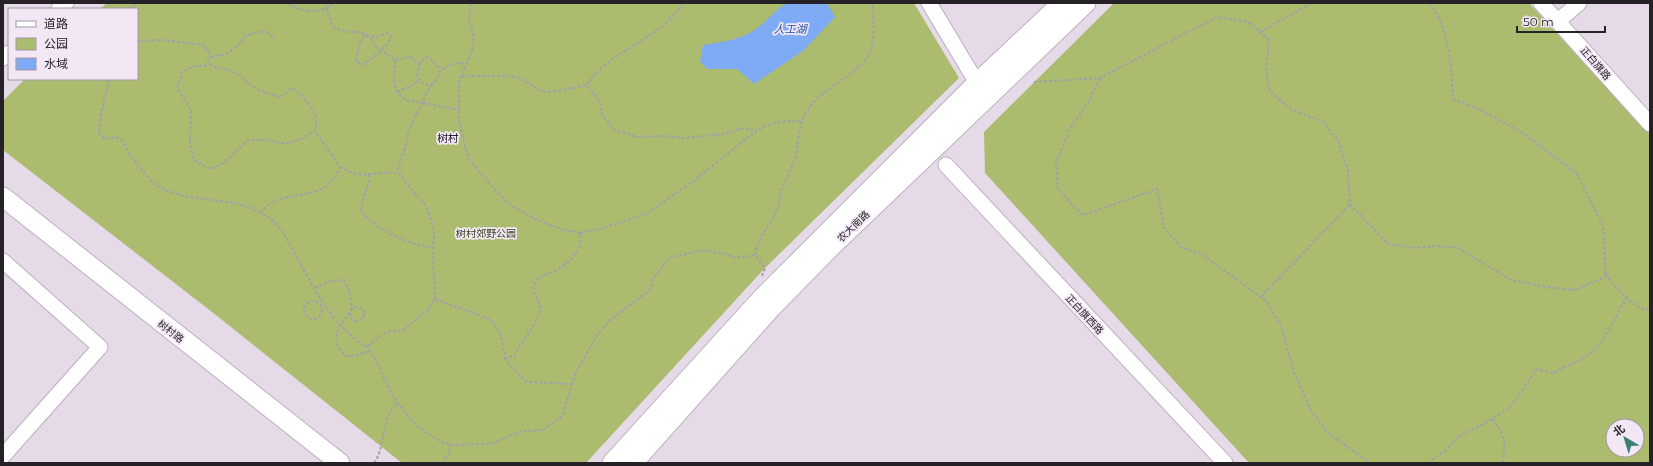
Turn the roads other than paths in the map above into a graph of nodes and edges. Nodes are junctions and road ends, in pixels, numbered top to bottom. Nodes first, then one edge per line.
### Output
1 (929, 3) edge
2 (1062, 3) edge
3 (1086, 3) edge
4 (1541, 3) edge
5 (1579, 3) edge
6 (1558, 21) junction
7 (977, 83) junction
8 (1650, 124) edge
9 (946, 165) dead end
10 (3, 197) edge
11 (3, 261) edge
12 (3, 456) edge
13 (340, 463) edge
14 (612, 463) edge
15 (633, 463) edge
16 (1224, 463) edge

1 - 7 street
2 - 7 main road, 农大南路
3 - 15 main road, 农大南路
4 - 6 street, 正白旗路
5 - 6 street
6 - 8 street, 正白旗路
7 - 14 main road, 农大南路
9 - 16 street, 正白旗西路
10 - 13 main road, 树村路
11 - 12 street

